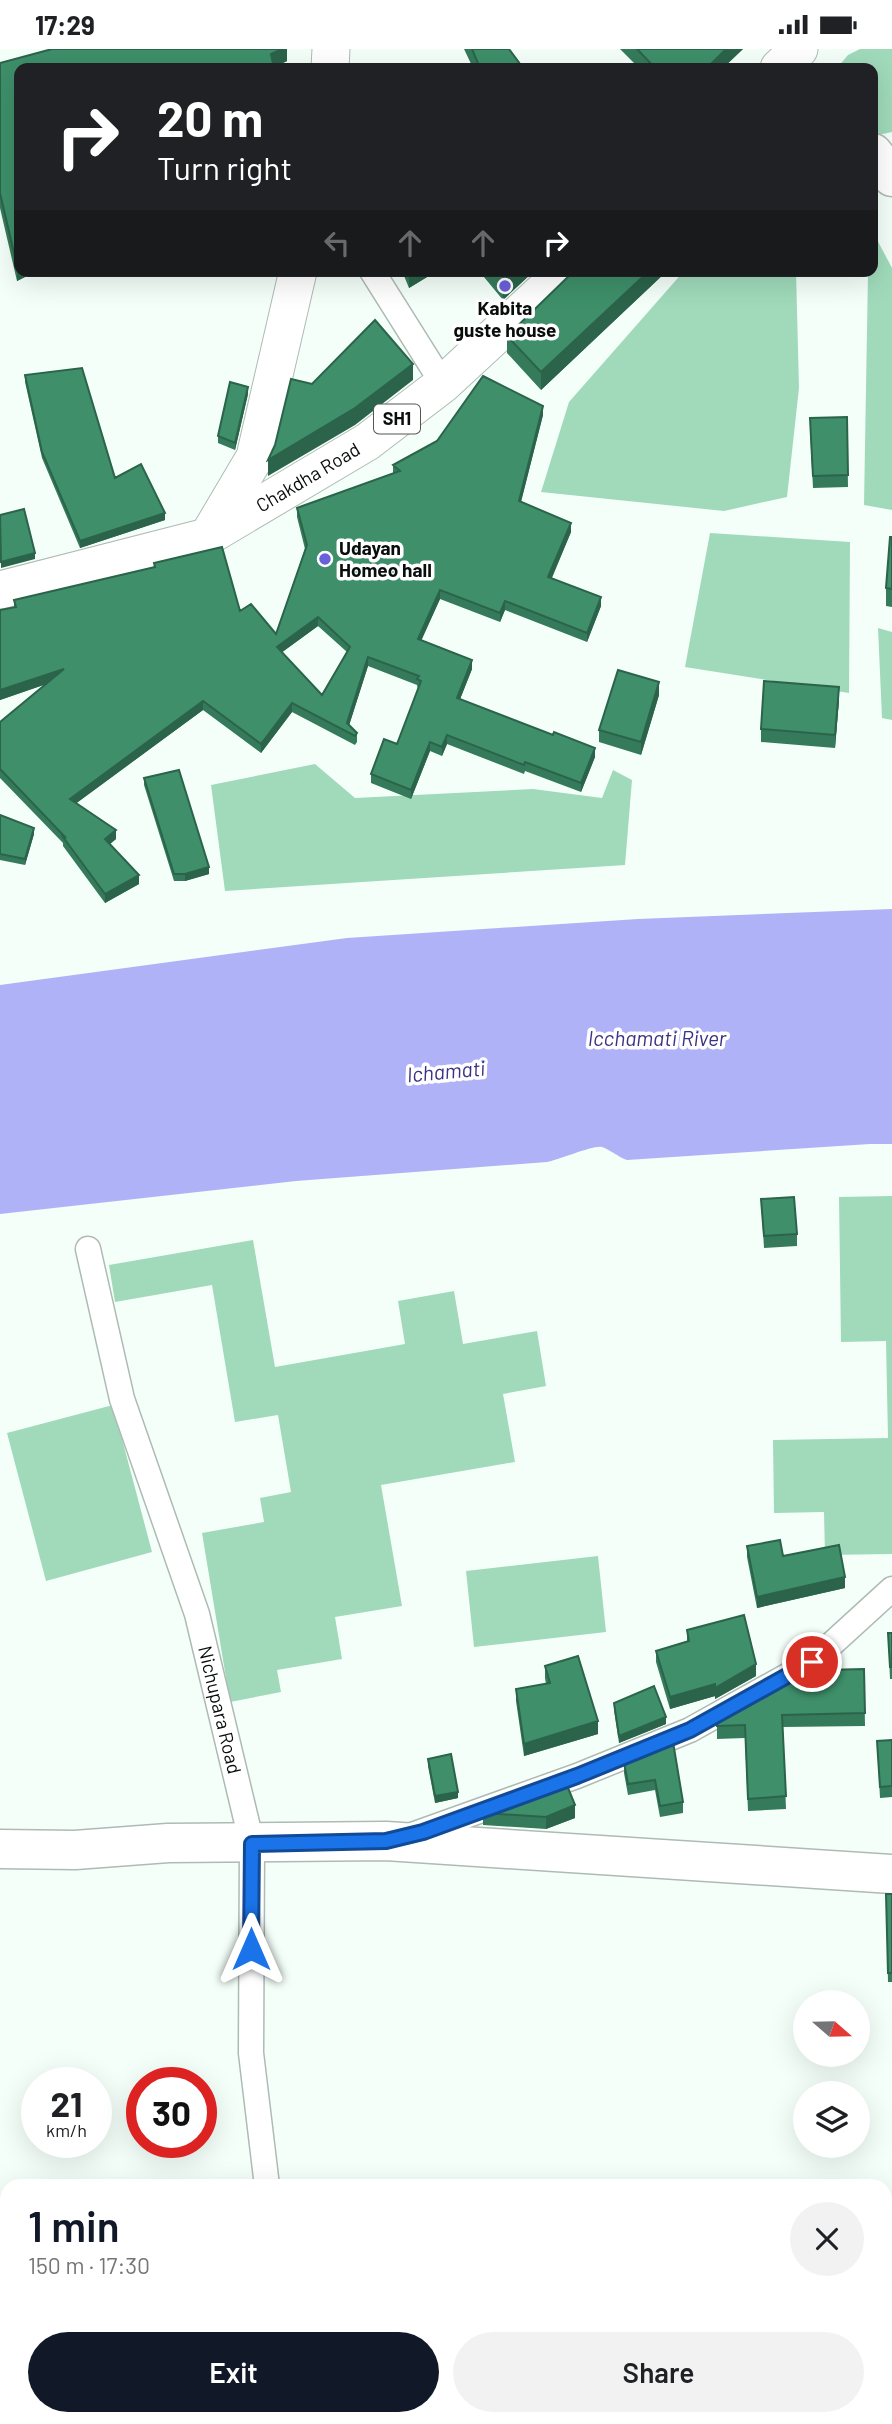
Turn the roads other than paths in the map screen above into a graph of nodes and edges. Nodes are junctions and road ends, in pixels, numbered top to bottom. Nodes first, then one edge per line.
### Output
1 (799, 49) edge
2 (784, 63) edge
3 (878, 159) edge
4 (892, 177) edge
5 (297, 277) edge
6 (376, 277) edge
7 (559, 277) edge
8 (443, 384) junction
9 (207, 537) junction
10 (0, 590) edge
11 (88, 1249) dead end
12 (892, 1589) edge
13 (386, 1841) junction
14 (252, 1844) junction
15 (0, 1849) edge
16 (892, 1874) edge
17 (266, 2179) edge

1 - 2 main road
3 - 4 highway
5 - 9 main road
6 - 8 street
7 - 8 main road, Chakdha Road / SH1
8 - 9 main road, Chakdha Road / SH1
9 - 10 main road, Chakdha Road / SH1
11 - 14 street, Nichupara Road
12 - 13 street
13 - 14 highway
13 - 16 highway
14 - 15 highway
14 - 17 street, Nichupara Road

